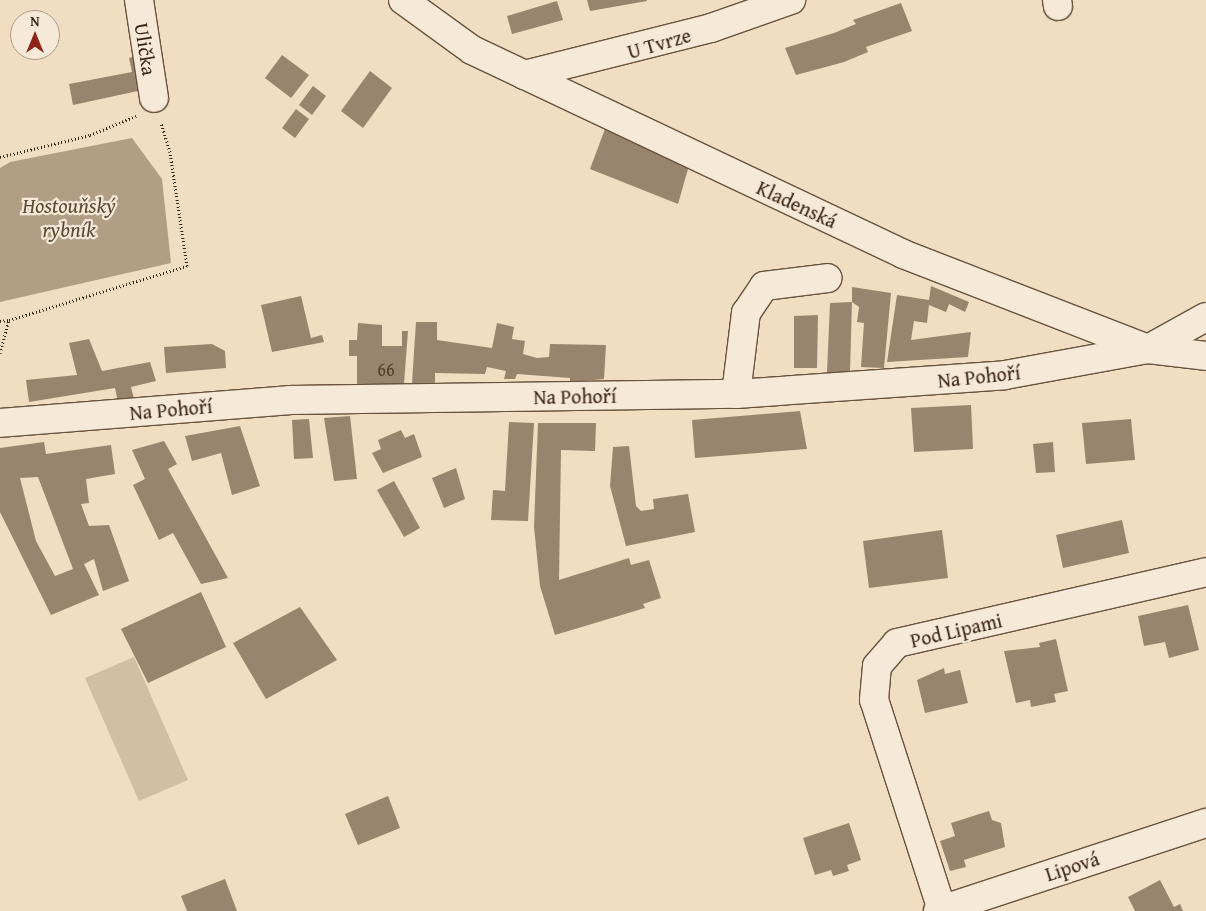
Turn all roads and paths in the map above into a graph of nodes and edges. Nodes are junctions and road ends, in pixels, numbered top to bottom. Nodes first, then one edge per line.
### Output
1 (139, 0) edge
2 (402, 0) edge
3 (791, 0) edge
4 (524, 75) junction
5 (155, 103) junction
6 (0, 158) edge
7 (828, 278) dead end
8 (1206, 317) edge
9 (9, 320) junction
10 (0, 321) edge
11 (1148, 349) junction
12 (0, 353) edge
13 (1206, 356) edge
14 (1206, 375) edge
15 (736, 394) junction
16 (0, 423) edge
17 (1206, 572) edge
18 (1206, 823) edge
19 (940, 910) edge

1 - 5 street, Ulička
2 - 4 street, Kladenská
3 - 4 street, U Tvrze
4 - 11 street, Kladenská
5 - 6 path
5 - 9 path
7 - 15 street
8 - 11 street
9 - 10 path
9 - 12 path
11 - 13 street
11 - 14 street
11 - 15 street, Na Pohoří
15 - 16 street, Na Pohoří
17 - 19 street, Pod Lipami
18 - 19 street, Lipová

